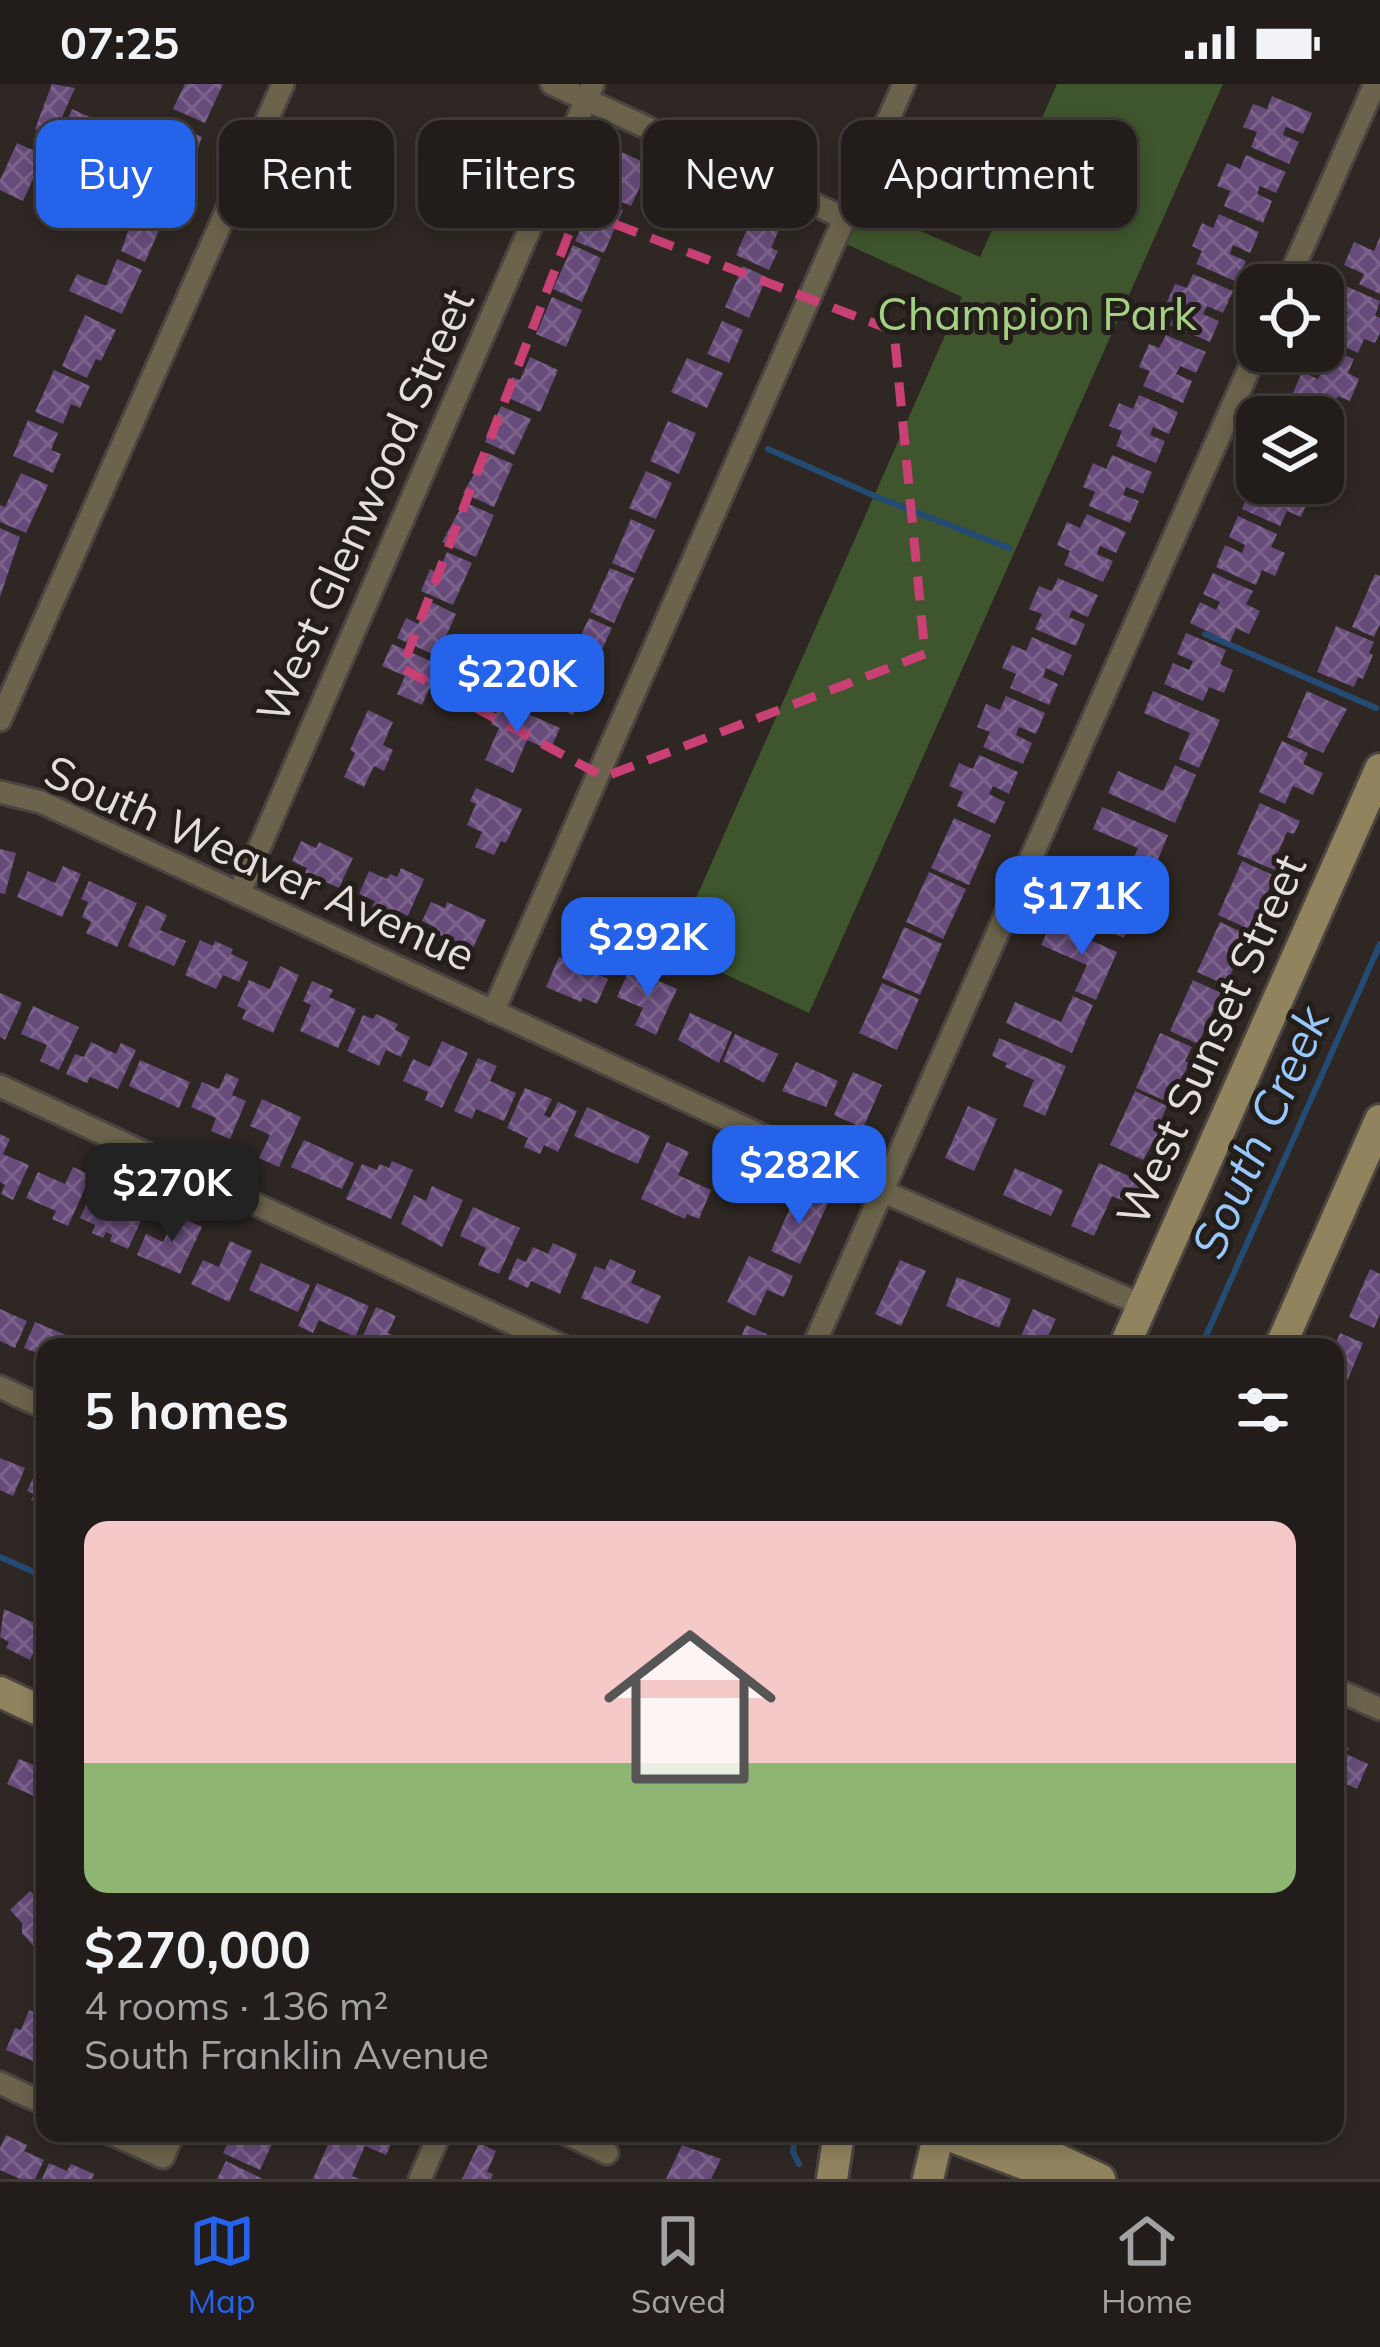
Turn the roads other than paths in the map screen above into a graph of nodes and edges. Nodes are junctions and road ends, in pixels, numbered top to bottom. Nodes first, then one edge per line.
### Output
1 (283, 84) edge
2 (552, 84) edge
3 (904, 84) edge
4 (1375, 84) edge
5 (589, 92) edge
6 (888, 120) edge
7 (841, 217) edge
8 (841, 225) edge
9 (1295, 264) edge
10 (1248, 372) edge
11 (0, 720) edge
12 (1380, 770) edge
13 (0, 792) edge
14 (239, 894) junction
15 (493, 1012) junction
16 (0, 1086) edge
17 (1380, 1120) edge
18 (884, 1192) junction
19 (1142, 1305) junction
20 (545, 1338) edge
21 (817, 1338) edge
22 (1128, 1338) edge
23 (1284, 1338) edge
24 (0, 1387) edge
25 (36, 1404) edge
26 (0, 1692) edge
27 (1344, 1693) edge
28 (36, 1708) edge
29 (1380, 1708) edge
30 (0, 2083) edge
31 (36, 2100) edge
32 (130, 2142) edge
33 (169, 2142) edge
34 (436, 2142) edge
35 (584, 2142) edge
36 (837, 2142) edge
37 (938, 2142) edge
38 (964, 2142) edge
39 (1021, 2142) edge
40 (607, 2153) dead end
41 (420, 2179) edge
42 (832, 2179) edge
43 (928, 2179) edge
44 (1064, 2179) edge
45 (1100, 2179) edge

1 - 11 street
2 - 5 street
3 - 6 street
4 - 9 street
5 - 7 street
5 - 14 street, West Glenwood Street
8 - 15 street
10 - 18 street
12 - 19 main road, West Sunset Street
13 - 14 street, South Weaver Avenue
14 - 15 street, South Weaver Avenue
15 - 18 street, South Weaver Avenue
16 - 20 street
17 - 23 main road
18 - 19 street, South Weaver Avenue
18 - 21 street
19 - 22 main road, West Sunset Street
24 - 25 street
26 - 28 main road
27 - 29 street
30 - 31 street
32 - 33 street
34 - 41 street
35 - 40 street
36 - 42 main road
37 - 43 main road
38 - 44 main road
39 - 45 main road

